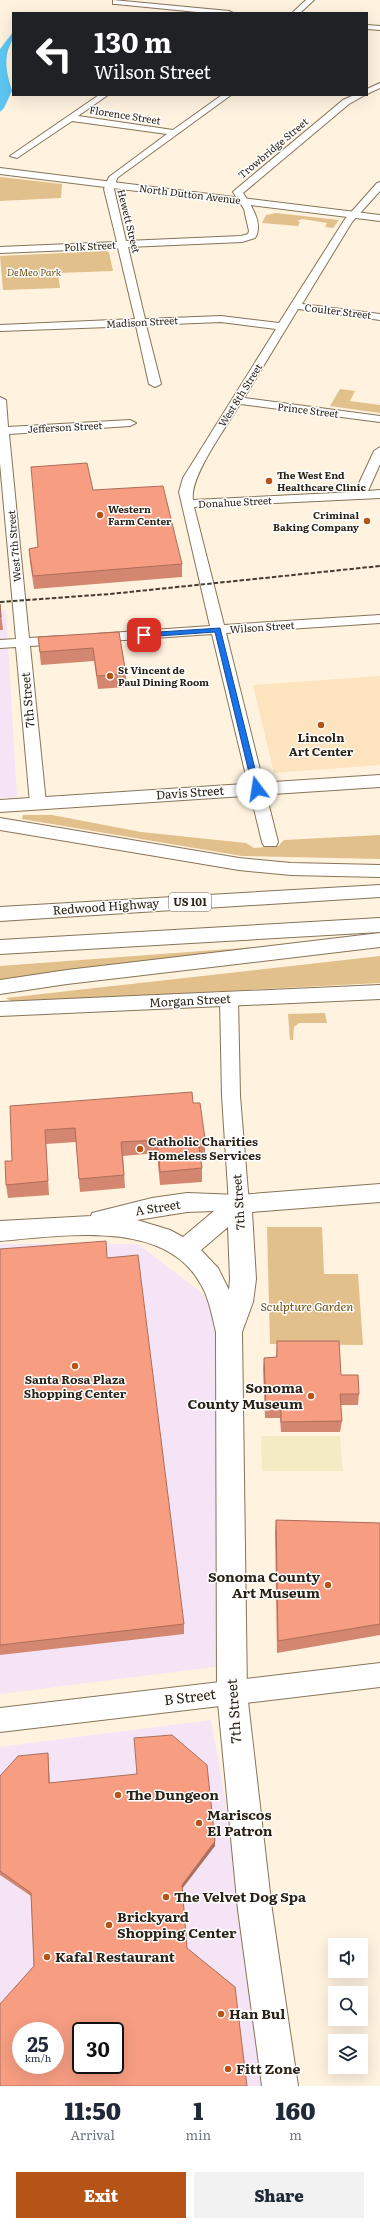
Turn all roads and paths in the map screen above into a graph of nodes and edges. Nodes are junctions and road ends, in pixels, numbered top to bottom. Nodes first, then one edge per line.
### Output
1 (310, 0) edge
2 (116, 3) edge
3 (204, 12) edge
4 (297, 12) edge
5 (368, 27) edge
6 (380, 28) edge
7 (380, 85) edge
8 (368, 91) edge
9 (103, 96) edge
10 (226, 96) edge
11 (359, 96) edge
12 (71, 118) junction
13 (175, 133) junction
14 (14, 156) dead end
15 (0, 171) edge
16 (111, 184) junction
17 (380, 185) edge
18 (242, 201) junction
19 (352, 214) junction
20 (380, 218) edge
21 (124, 244) junction
22 (0, 250) edge
23 (296, 306) junction
24 (380, 317) edge
25 (142, 321) junction
26 (283, 327) junction
27 (0, 328) edge
28 (155, 384) dead end
29 (0, 400) edge
30 (236, 400) junction
31 (380, 419) edge
32 (130, 423) dead end
33 (1, 430) edge
34 (380, 451) edge
35 (380, 494) edge
36 (360, 495) junction
37 (186, 504) junction
38 (15, 556) junction
39 (0, 557) edge
40 (18, 596) joint
41 (380, 619) edge
42 (218, 630) junction
43 (23, 643) junction
44 (0, 644) edge
45 (380, 781) edge
46 (257, 789) junction
47 (38, 803) junction
48 (0, 806) edge
49 (0, 824) edge
50 (270, 842) dead end
51 (380, 871) edge
52 (380, 890) edge
53 (0, 914) edge
54 (380, 925) edge
55 (380, 940) edge
56 (0, 947) edge
57 (0, 987) edge
58 (380, 992) edge
59 (229, 999) junction
60 (0, 1009) edge
61 (380, 1193) edge
62 (239, 1204) junction
63 (79, 1226) junction
64 (0, 1231) edge
65 (184, 1250) junction
66 (229, 1332) junction
67 (380, 1675) edge
68 (232, 1693) junction
69 (0, 1720) edge
70 (280, 2086) edge

1 - 4 street
2 - 3 street
5 - 6 street
7 - 8 street
9 - 12 street
10 - 13 street, Hewett Street
11 - 18 street, Trowbridge Street
12 - 13 street, Florence Street
12 - 14 street
13 - 16 street, Hewett Street
15 - 16 main road, North Dutton Avenue
16 - 18 main road, North Dutton Avenue
16 - 21 street, Hewett Street
17 - 19 street, West 8th Street
18 - 19 main road, North Dutton Avenue
18 - 21 street, Polk Street
19 - 20 main road, North Dutton Avenue
19 - 23 street, West 8th Street
21 - 22 street, Polk Street
21 - 25 street, Hewett Street
23 - 24 street, Coulter Street
23 - 26 street, West 8th Street
25 - 26 street, Madison Street
25 - 27 street, Madison Street
25 - 28 street, Hewett Street
26 - 30 street, West 8th Street
29 - 33 street, West 7th Street
30 - 31 street, Prince Street
30 - 37 street, West 8th Street
32 - 33 street, Jefferson Street
33 - 38 street, West 7th Street
34 - 36 street
35 - 36 street, Donahue Street
36 - 37 street, Donahue Street
37 - 42 street, West 8th Street
38 - 39 street
38 - 40 street, West 7th Street
40 - 43 street, 7th Street
41 - 42 street, Wilson Street
42 - 43 street, Wilson Street
42 - 46 street, West 8th Street
43 - 44 street, Wilson Street
43 - 47 street, 7th Street
45 - 46 main road, Davis Street
46 - 47 main road, Davis Street
46 - 50 street, West 8th Street
47 - 48 main road, Davis Street
49 - 51 main road
52 - 53 main road, Redwood Highway / US 101
54 - 56 main road
55 - 57 main road
58 - 59 main road, Morgan Street
59 - 60 main road, Morgan Street
59 - 62 street, 7th Street
61 - 62 main road, A Street
62 - 63 main road, A Street
62 - 65 main road
62 - 66 main road, 7th Street
63 - 64 main road, A Street
63 - 65 main road, A Street
65 - 66 main road, 7th Street
66 - 68 main road, 7th Street
67 - 68 street, B Street
68 - 69 street, B Street
68 - 70 main road, 7th Street

